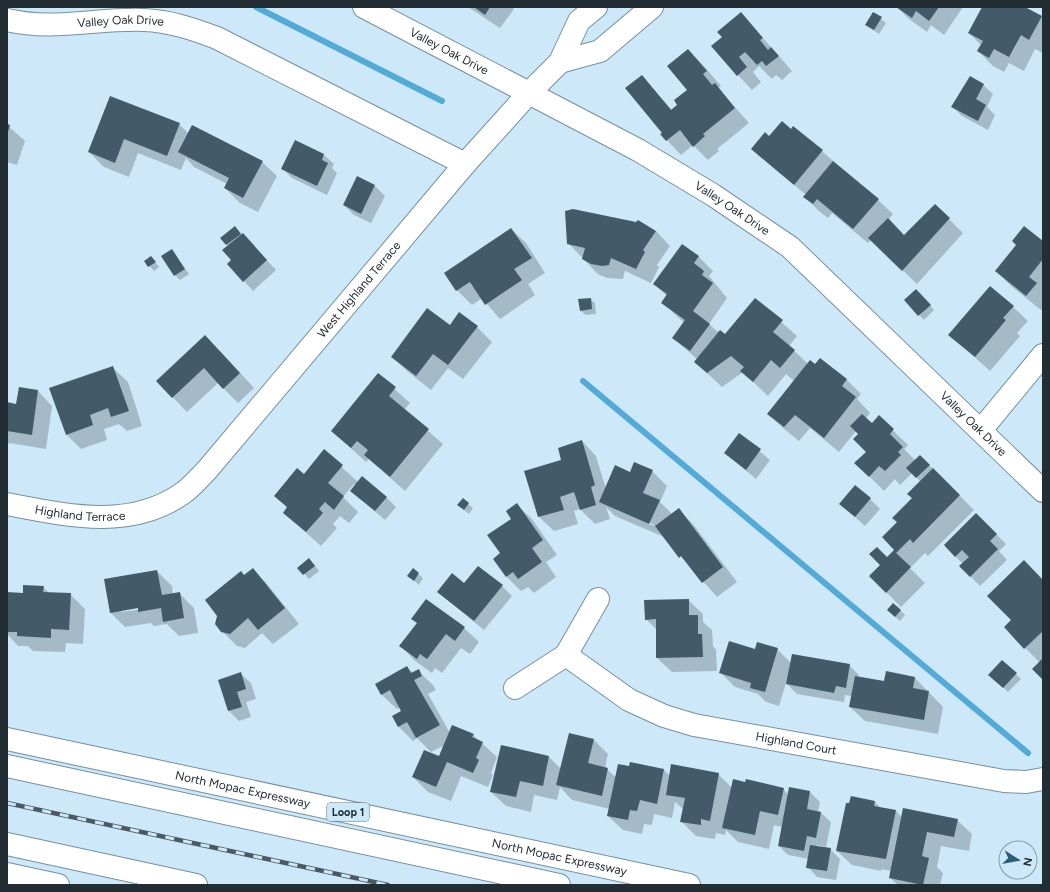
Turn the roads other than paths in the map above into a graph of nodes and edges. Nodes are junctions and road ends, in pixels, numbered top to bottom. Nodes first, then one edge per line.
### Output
1 (364, 7) edge
2 (596, 7) edge
3 (652, 7) edge
4 (7, 20) edge
5 (560, 62) junction
6 (529, 93) junction
7 (465, 164) junction
8 (1043, 355) edge
9 (981, 430) junction
10 (1043, 490) edge
11 (7, 504) edge
12 (154, 510) joint
13 (598, 600) dead end
14 (566, 655) junction
15 (515, 688) dead end
16 (7, 739) edge
17 (7, 766) edge
18 (1043, 780) edge
19 (7, 844) edge
20 (7, 874) edge
21 (58, 885) edge
22 (196, 885) edge
23 (559, 885) edge
24 (689, 885) edge

1 - 6 main road, Valley Oak Drive
2 - 5 main road, West Highland Terrace
3 - 5 main road, West Highland Terrace
4 - 7 main road, Valley Oak Drive
5 - 6 main road, West Highland Terrace
6 - 7 main road, West Highland Terrace
6 - 9 main road, Valley Oak Drive
7 - 12 main road, West Highland Terrace
8 - 9 main road
9 - 10 main road, Valley Oak Drive
11 - 12 main road, Highland Terrace
13 - 14 main road
14 - 15 main road
14 - 18 main road, Highland Court
16 - 24 main road, North Mopac Expressway / Loop 1
17 - 23 main road
19 - 22 main road
20 - 21 main road

